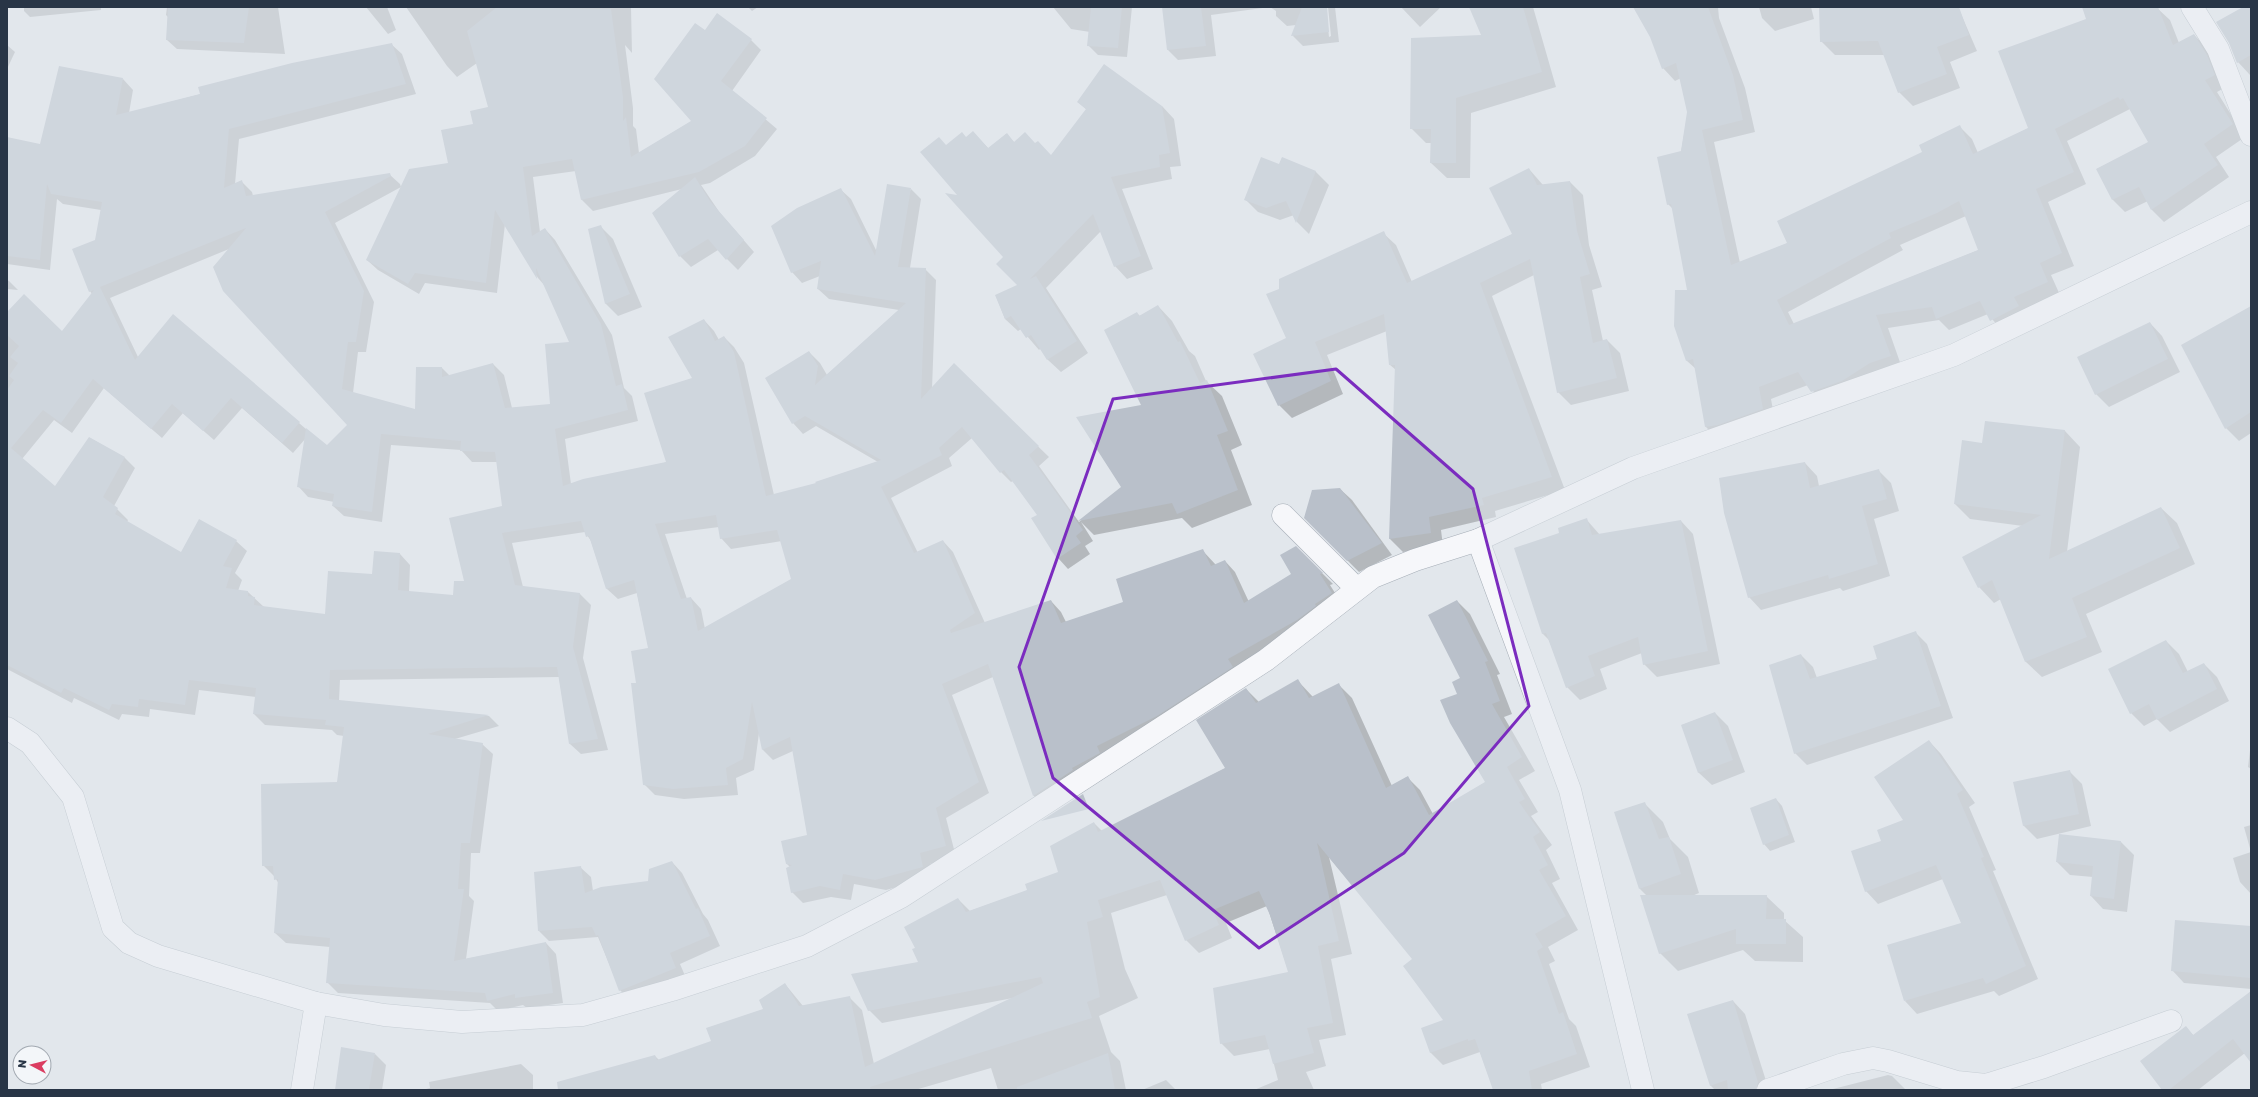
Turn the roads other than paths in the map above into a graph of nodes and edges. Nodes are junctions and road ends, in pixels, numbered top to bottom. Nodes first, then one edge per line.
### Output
1 (2192, 7) edge
2 (2251, 135) edge
3 (2251, 212) edge
4 (1283, 515) dead end
5 (1478, 540) junction
6 (1356, 588) junction
7 (7, 728) edge
8 (316, 1003) junction
9 (2171, 1021) dead end
10 (302, 1090) edge
11 (1643, 1090) edge
12 (1768, 1090) edge

1 - 2 street
3 - 5 street
4 - 6 street
5 - 6 street
5 - 11 street
6 - 8 street
7 - 8 street
8 - 10 street
9 - 12 street

